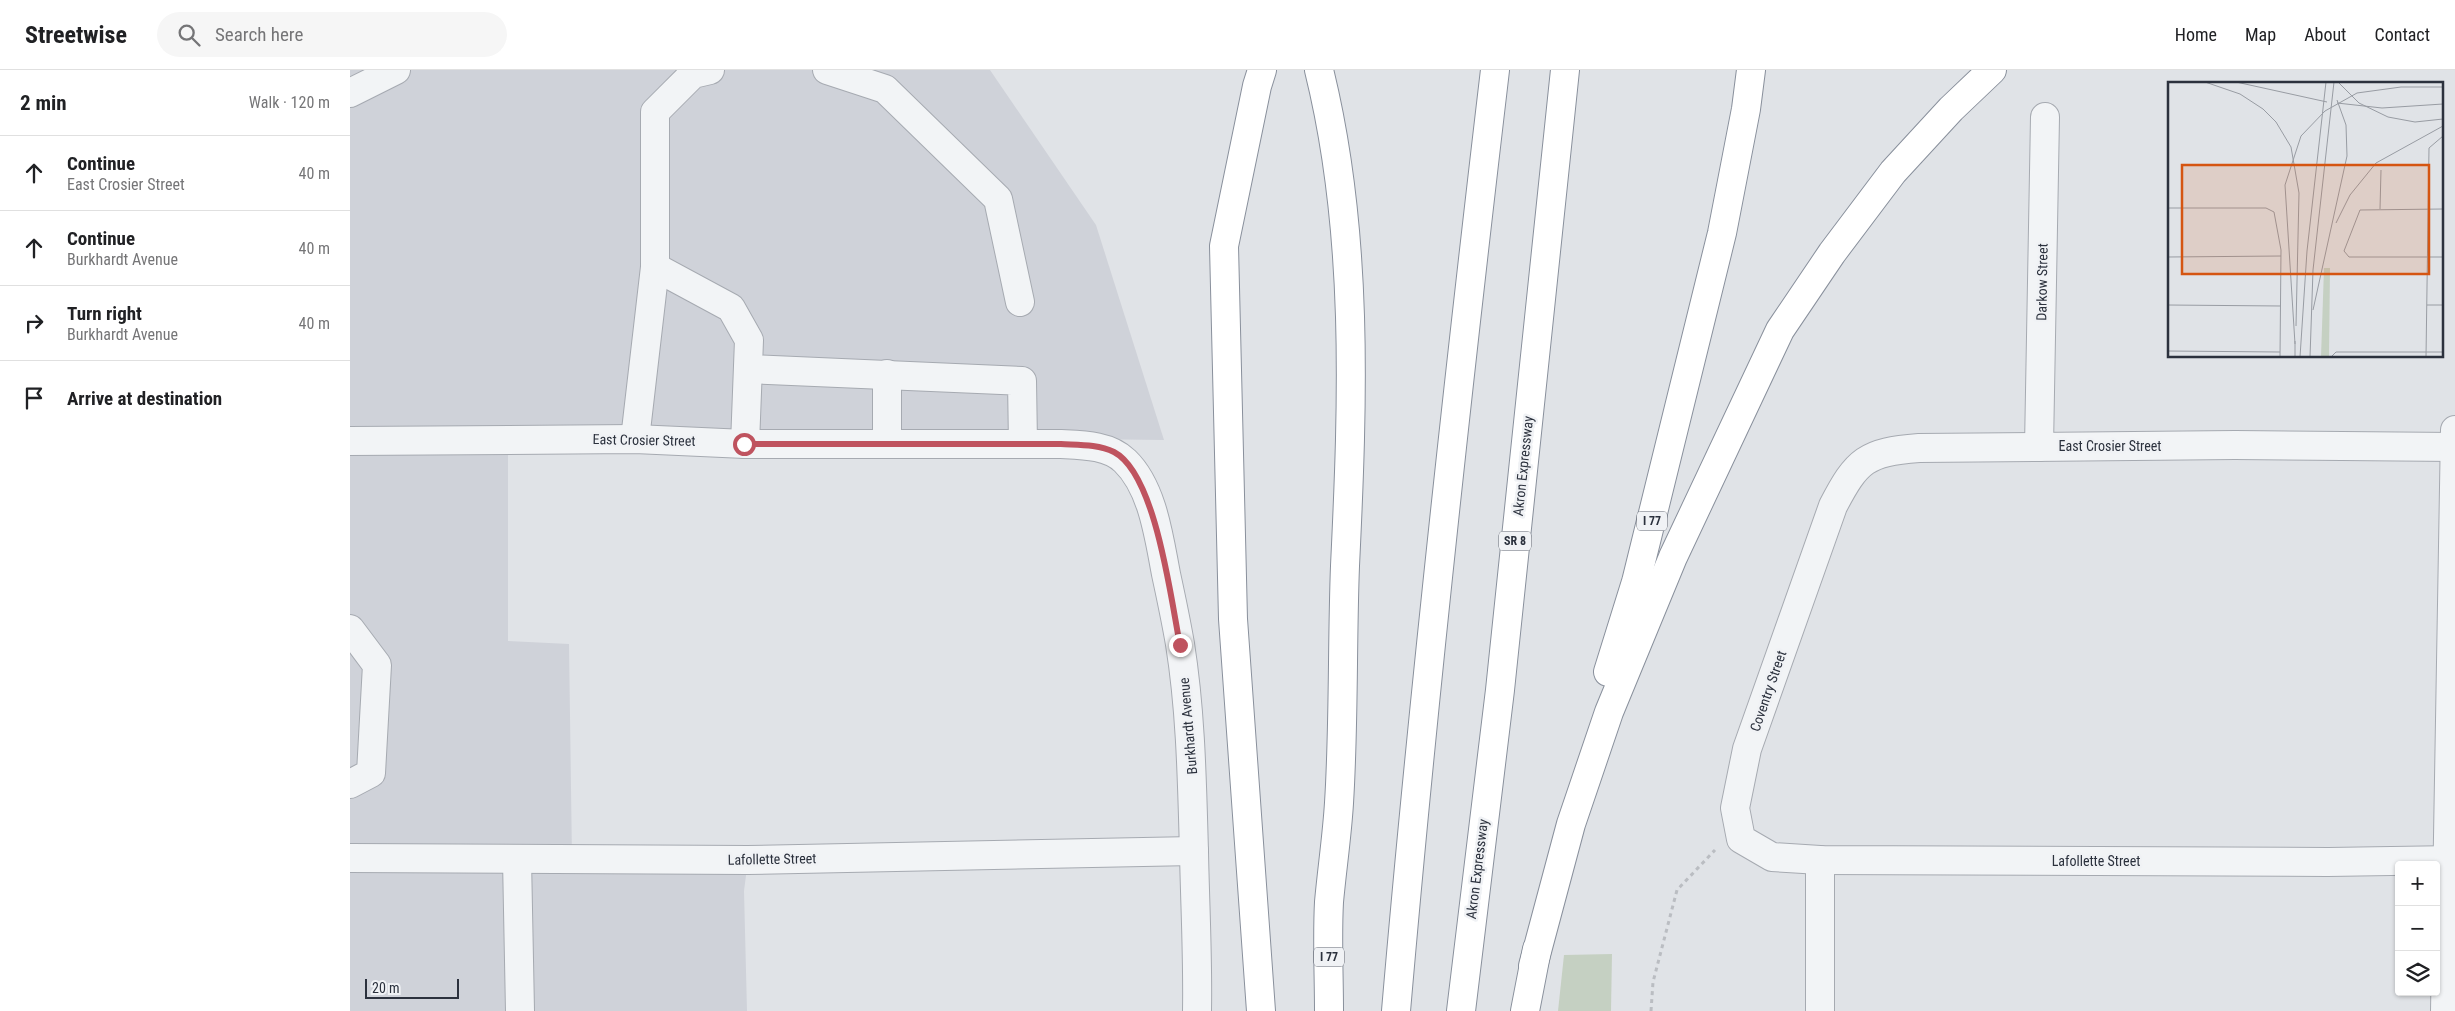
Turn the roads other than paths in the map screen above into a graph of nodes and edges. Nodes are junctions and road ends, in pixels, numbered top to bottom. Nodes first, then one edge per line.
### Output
1 (396, 70) edge
2 (710, 70) edge
3 (827, 70) edge
4 (1262, 70) edge
5 (1319, 70) edge
6 (1495, 70) edge
7 (1565, 70) edge
8 (1751, 70) edge
9 (1992, 70) edge
10 (350, 93) edge
11 (2045, 117) dead end
12 (655, 267) junction
13 (1020, 302) dead end
14 (748, 369) junction
15 (887, 374) junction
16 (2455, 430) edge
17 (635, 439) junction
18 (350, 441) edge
19 (744, 444) junction
20 (887, 444) junction
21 (1023, 444) junction
22 (938, 445) joint
23 (2039, 447) junction
24 (2455, 447) edge
25 (1819, 546) joint
26 (350, 629) edge
27 (350, 784) edge
28 (1741, 839) joint
29 (1194, 852) junction
30 (350, 858) edge
31 (518, 859) junction
32 (1820, 860) junction
33 (2451, 860) edge
34 (1533, 966) junction
35 (520, 1011) edge
36 (1197, 1011) edge
37 (1261, 1011) edge
38 (1329, 1011) edge
39 (1396, 1011) edge
40 (1461, 1011) edge
41 (1525, 1011) edge
42 (1820, 1011) edge
43 (2445, 1011) edge

1 - 10 street
2 - 12 street
3 - 13 street
4 - 37 highway
5 - 38 highway, I 77
6 - 39 highway
7 - 40 highway, Akron Expressway / SR 8
8 - 34 highway, I 77
9 - 34 highway
11 - 23 street, Darkow Street
12 - 14 street
12 - 17 street
14 - 15 street
14 - 19 street
15 - 20 street
15 - 21 street
16 - 24 street
17 - 18 street, East Crosier Street
17 - 19 street, East Crosier Street
19 - 20 street, East Crosier Street
20 - 22 street, East Crosier Street
21 - 22 street, Burkhardt Avenue
21 - 29 street, Burkhardt Avenue
23 - 24 street, East Crosier Street
23 - 25 street, East Crosier Street
24 - 33 street
25 - 28 street, Coventry Street
26 - 27 street
28 - 32 street, Lafollette Street
29 - 31 street, Lafollette Street
29 - 36 street, Burkhardt Avenue
30 - 31 street, Lafollette Street
31 - 35 street
32 - 33 street, Lafollette Street
32 - 42 street
33 - 43 street
34 - 41 highway, I 77

